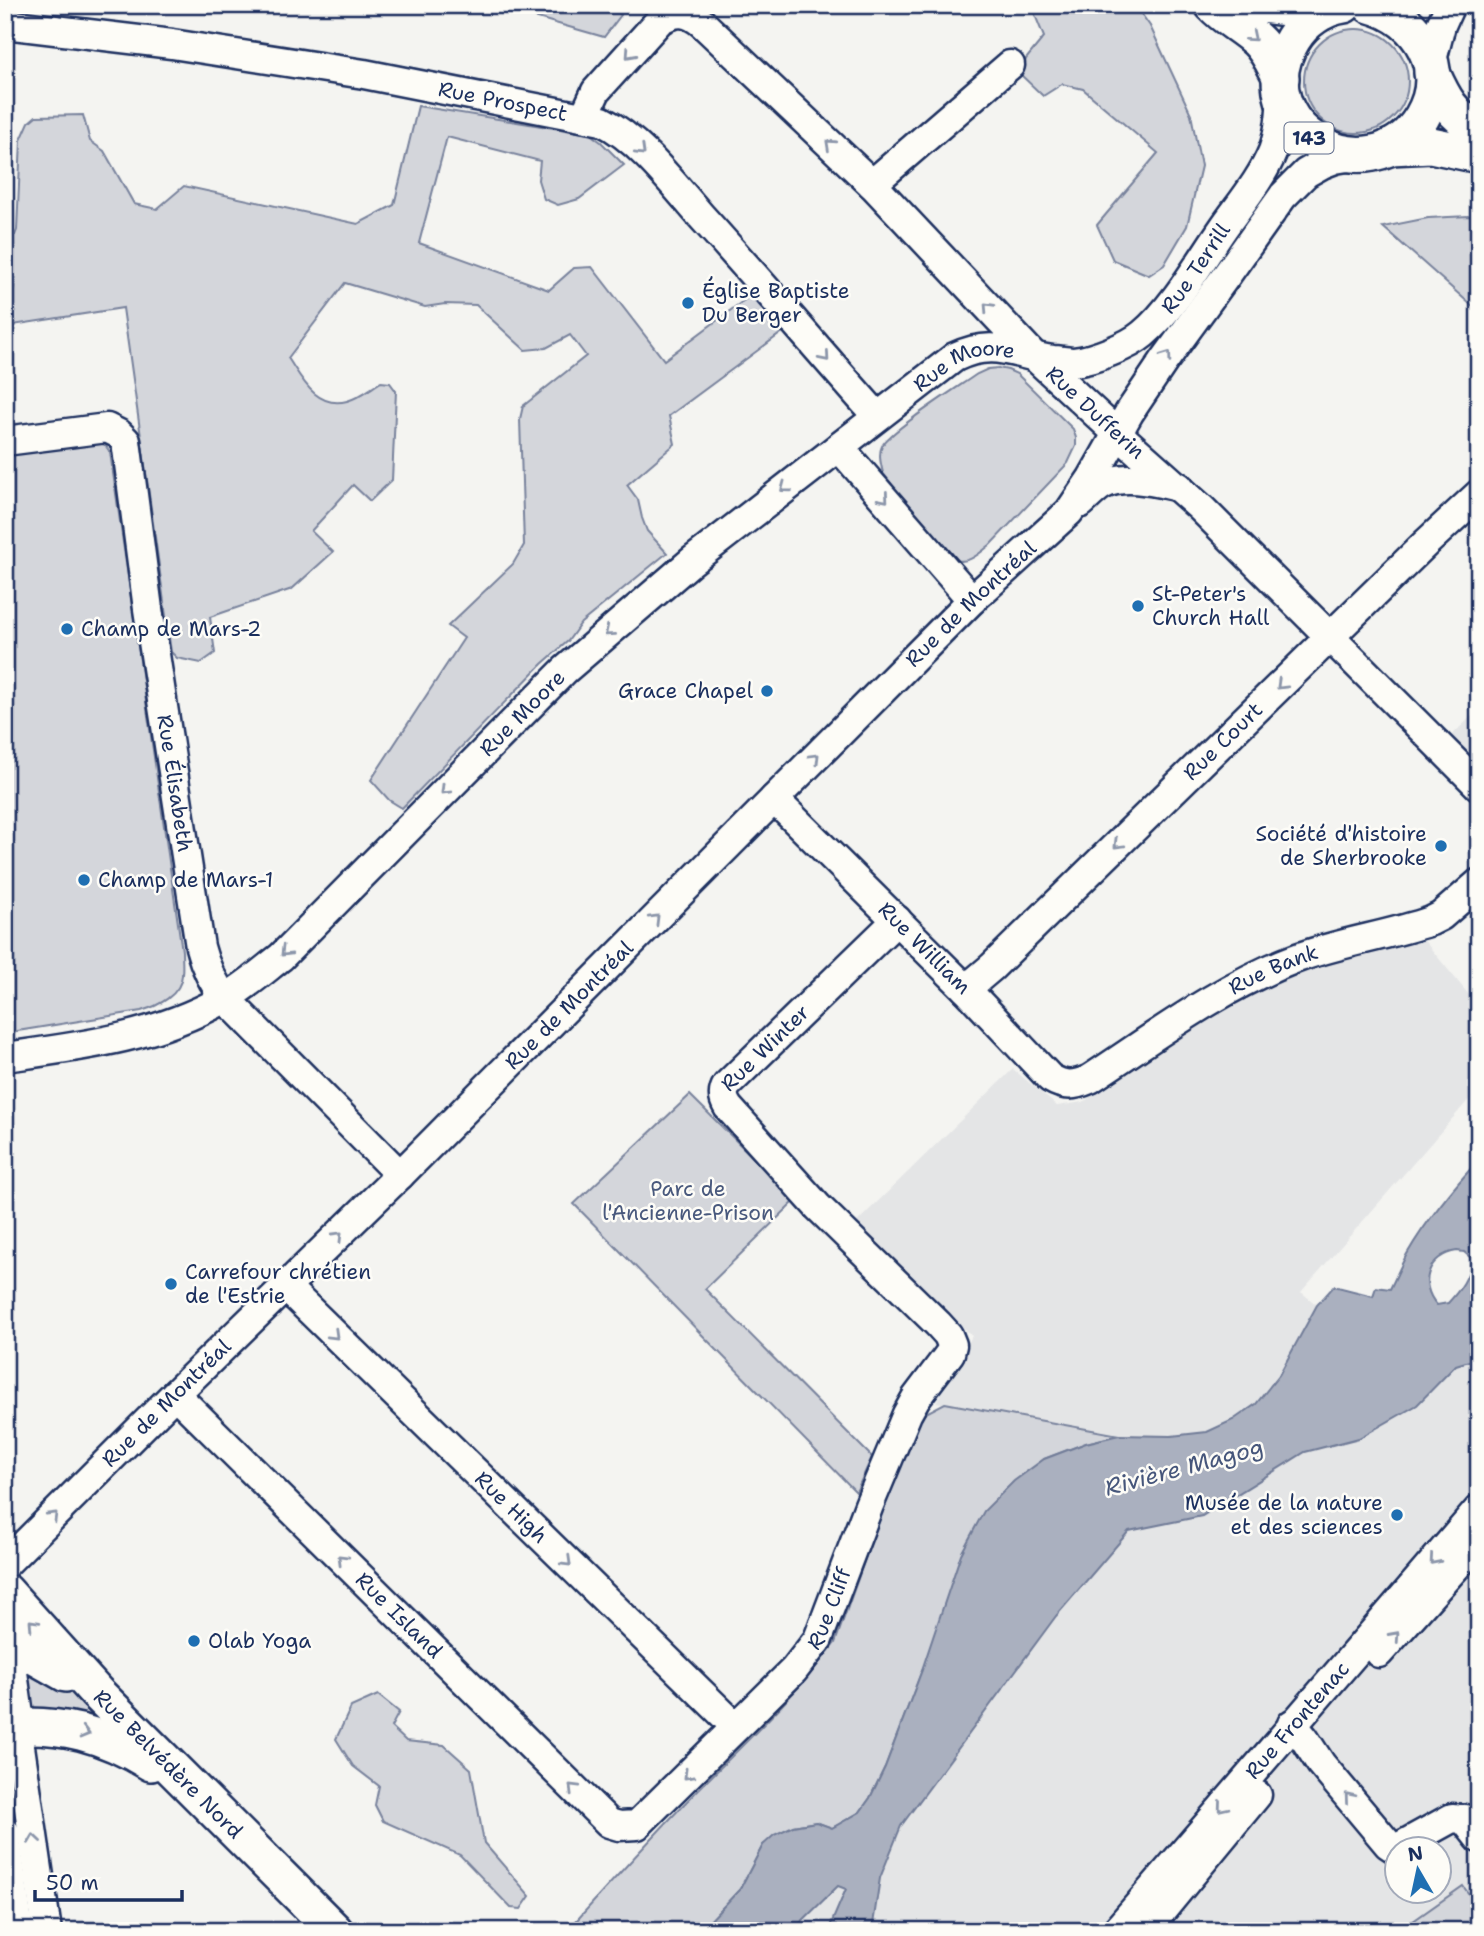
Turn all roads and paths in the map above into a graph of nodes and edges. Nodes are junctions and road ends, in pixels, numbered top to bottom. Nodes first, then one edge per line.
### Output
1 (1213, 5) edge
2 (1261, 5) edge
3 (1372, 5) edge
4 (1450, 5) edge
5 (1333, 9) edge
6 (5, 24) edge
7 (1010, 65) dead end
8 (1431, 69) junction
9 (1281, 85) junction
10 (584, 117) junction
11 (1479, 130) edge
12 (1375, 151) junction
13 (1479, 155) edge
14 (872, 184) junction
15 (1035, 357) junction
16 (877, 416) junction
17 (1118, 434) junction
18 (5, 441) edge
19 (839, 447) junction
20 (1179, 487) junction
21 (1479, 494) edge
22 (1069, 512) junction
23 (972, 600) junction
24 (1330, 638) junction
25 (1479, 786) edge
26 (774, 799) junction
27 (1479, 883) edge
28 (897, 920) junction
29 (966, 989) junction
30 (225, 998) junction
31 (5, 1045) edge
32 (34, 1053) junction
33 (5, 1057) edge
34 (1078, 1084) joint
35 (400, 1175) junction
36 (286, 1287) junction
37 (948, 1335) joint
38 (176, 1394) junction
39 (1479, 1509) edge
40 (1479, 1541) edge
41 (5, 1564) edge
42 (5, 1591) edge
43 (5, 1643) edge
44 (96, 1692) junction
45 (11, 1726) edge
46 (736, 1727) junction
47 (1298, 1731) junction
48 (190, 1787) junction
49 (627, 1826) joint
50 (5, 1832) edge
51 (1479, 1838) edge
52 (19, 1931) edge
53 (47, 1931) edge
54 (335, 1931) edge
55 (1116, 1931) edge
56 (1145, 1931) edge

1 -> 9 main road, 143
2 - 5 main road
3 - 8 main road
4 - 8 street
5 - 9 main road
6 - 10 street, Rue Prospect
7 - 14 street
8 - 11 main road
8 - 12 main road
9 - 12 main road, 143
9 - 15 street, Rue Terrill
14 -> 10 street, Rue Dufferin
10 -> 16 street, Rue Prospect
12 - 13 main road, 143
17 -> 12 street, Rue Terrill
15 -> 14 street, Rue Dufferin
15 - 16 street, Rue Moore
15 - 17 street, Rue Dufferin
16 - 19 street, Rue Moore
17 - 20 street, Rue Dufferin
17 - 22 street, Rue de Montréal
18 - 30 street, Rue Élisabeth
19 -> 23 street
19 -> 30 street, Rue Moore
20 - 22 street
20 - 24 street, Rue Dufferin
21 - 24 street, Rue Court
22 - 23 street, Rue de Montréal
26 -> 23 street, Rue de Montréal
24 - 25 street, Rue Dufferin
24 -> 29 street, Rue Court
26 - 28 street, Rue William
35 -> 26 street, Rue de Montréal
27 - 34 street, Rue Bank
28 - 29 street, Rue William
28 - 37 street, Rue Winter
29 - 34 street, Rue William
30 - 32 street, Rue Moore
30 - 35 street, Rue Élisabeth
31 - 32 street
32 - 33 street, Rue Moore
36 -> 35 street, Rue de Montréal
36 - 38 street, Rue de Montréal
36 -> 46 street, Rue High
37 - 46 street, Rue Cliff
41 -> 38 street, Rue de Montréal
49 -> 38 street, Rue Island
39 -> 47 street, Rue Frontenac
47 -> 40 street, Rue Frontenac
44 -> 42 main road, Rue Belvédère Nord
43 - 44 main road
43 - 45 main road
44 - 48 main road, Rue Belvédère Nord
45 -> 48 main road
53 -> 45 street
46 -> 49 street, Rue Cliff
51 -> 47 street
47 -> 55 street, Rue Frontenac
47 - 56 street, Rue Frontenac
48 - 54 main road, Rue Belvédère Nord
50 - 52 street

